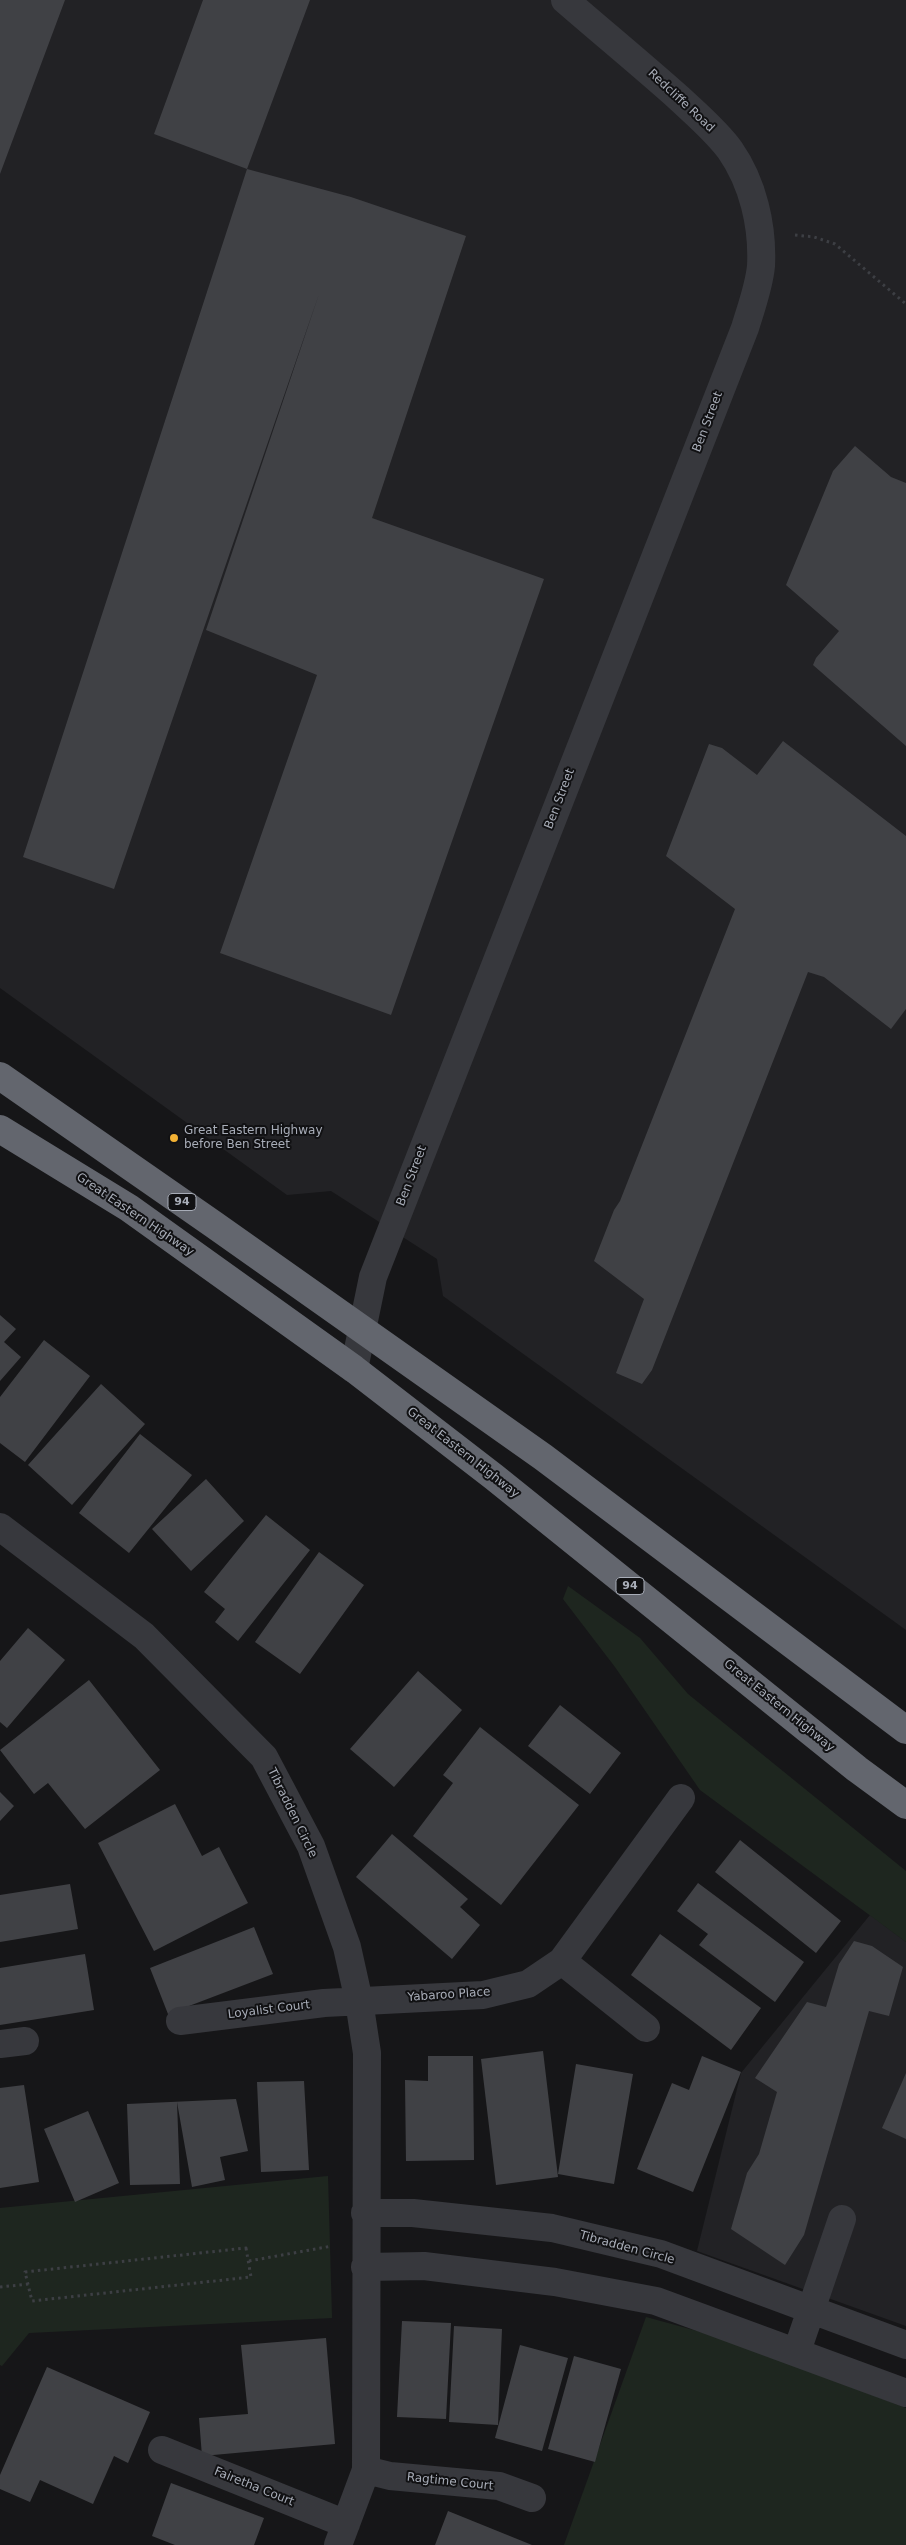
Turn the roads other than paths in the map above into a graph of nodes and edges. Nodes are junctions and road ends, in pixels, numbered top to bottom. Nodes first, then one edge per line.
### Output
1 (565, 0) edge
2 (760, 228) joint
3 (0, 1076) edge
4 (0, 1129) edge
5 (362, 1329) junction
6 (354, 1369) junction
7 (0, 1527) edge
8 (906, 1730) edge
9 (681, 1798) dead end
10 (906, 1805) edge
11 (562, 1961) junction
12 (359, 2001) junction
13 (180, 2021) dead end
14 (646, 2028) dead end
15 (365, 2213) junction
16 (842, 2219) dead end
17 (365, 2267) junction
18 (812, 2310) junction
19 (906, 2345) edge
20 (797, 2351) junction
21 (906, 2392) edge
22 (162, 2450) dead end
23 (366, 2470) junction
24 (532, 2498) dead end
25 (342, 2534) edge

1 - 2 street, Redcliffe Road
2 - 5 street, Ben Street
3 - 5 highway, 94
4 - 6 highway, Great Eastern Highway / 94
5 - 6 street, Ben Street
5 - 8 highway, 94
6 - 10 highway, Great Eastern Highway / 94
7 - 12 street, Tibradden Circle
9 - 11 street, Yabaroo Place
11 - 12 street, Yabaroo Place
11 - 14 street
12 - 13 street, Loyalist Court
12 - 15 street, Tibradden Circle
15 - 17 street, Tibradden Circle
15 - 18 street, Tibradden Circle
16 - 18 street
17 - 20 street
17 - 23 street, Tibradden Circle
18 - 19 street, Tibradden Circle
18 - 20 street
20 - 21 street
22 - 25 street, Fairetha Court
23 - 24 street, Ragtime Court
23 - 25 street, Tibradden Circle

